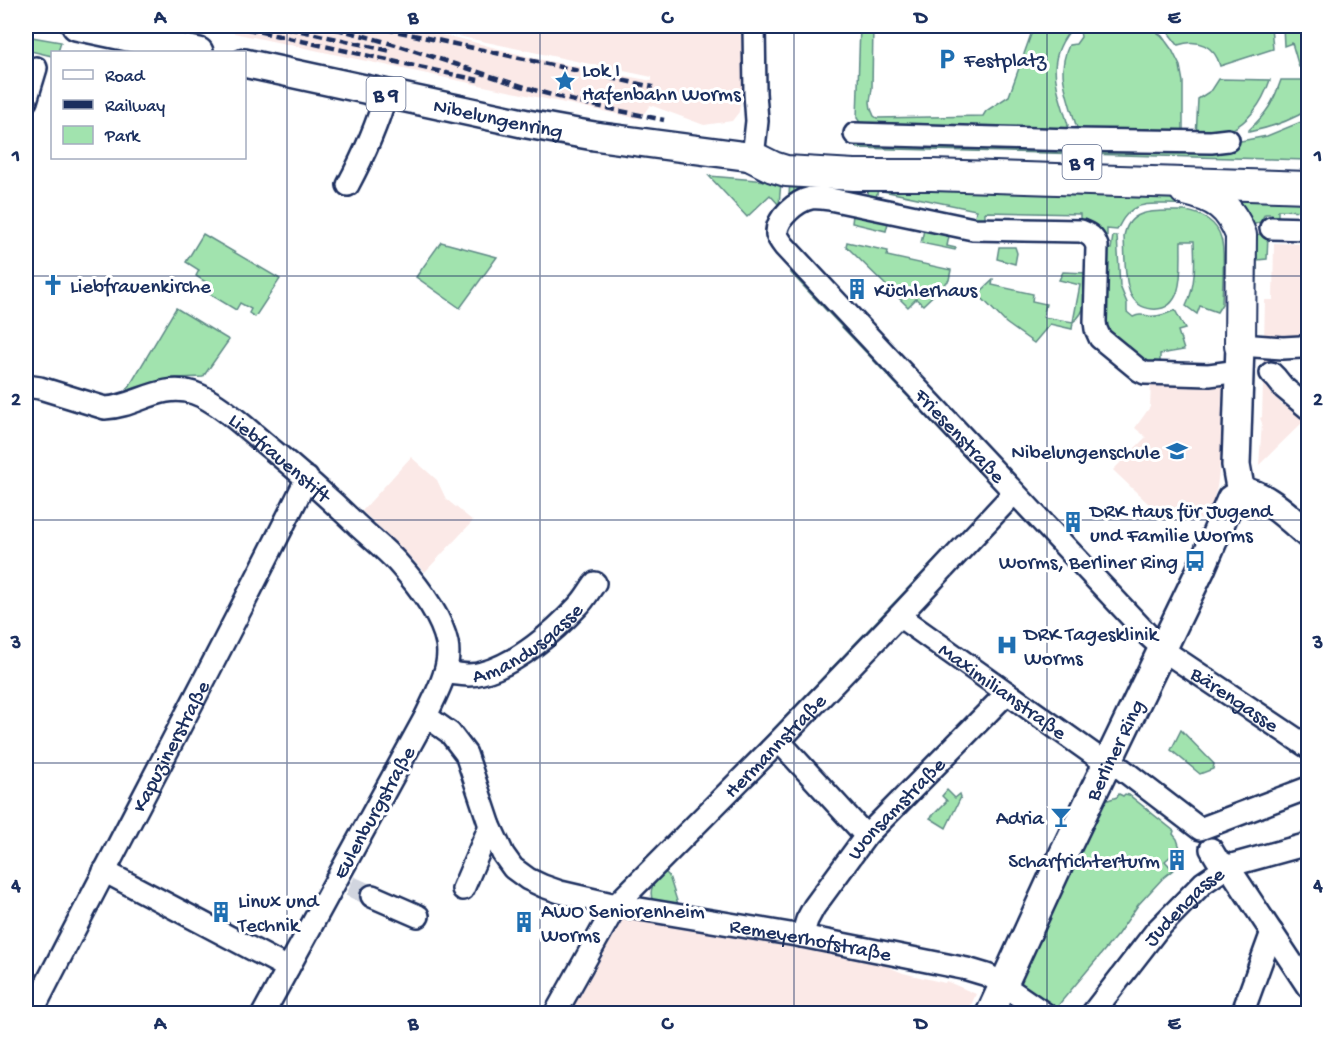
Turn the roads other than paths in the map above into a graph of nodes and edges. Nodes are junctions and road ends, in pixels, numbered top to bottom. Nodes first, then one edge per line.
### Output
1 (76, 26) edge
2 (754, 26) edge
3 (194, 51) edge
4 (246, 63) edge
5 (36, 68) dead end
6 (386, 94) junction
7 (26, 101) edge
8 (855, 134) dead end
9 (1228, 140) dead end
10 (747, 156) junction
11 (1308, 167) edge
12 (1150, 182) junction
13 (348, 185) dead end
14 (1308, 187) edge
15 (1271, 228) dead end
16 (1308, 229) edge
17 (1301, 347) dead end
18 (1239, 358) junction
19 (1271, 373) dead end
20 (26, 386) edge
21 (1308, 408) edge
22 (307, 478) junction
23 (1014, 493) junction
24 (1241, 493) junction
25 (1308, 534) edge
26 (595, 583) dead end
27 (899, 616) junction
28 (1163, 649) junction
29 (445, 672) junction
30 (1007, 693) junction
31 (426, 716) junction
32 (779, 741) junction
33 (1308, 747) edge
34 (1109, 762) junction
35 (1308, 788) edge
36 (490, 826) junction
37 (866, 836) junction
38 (1207, 841) junction
39 (1306, 850) edge
40 (1228, 866) junction
41 (104, 871) junction
42 (463, 889) dead end
43 (372, 896) tunnel mouth
44 (616, 905) junction
45 (418, 916) dead end
46 (1272, 932) junction
47 (802, 936) junction
48 (288, 968) junction
49 (1004, 984) junction
50 (1308, 987) edge
51 (1245, 1006) dead end
52 (1040, 1010) edge
53 (31, 1014) edge
54 (263, 1014) edge
55 (555, 1014) edge
56 (990, 1014) edge
57 (1092, 1014) edge

1 - 3 main road
2 - 10 street
4 - 6 main road, Nibelungenring / B 9
5 - 7 street
6 - 10 main road, Nibelungenring / B 9
6 - 13 street
8 - 9 street
10 - 11 highway, B 9
10 - 12 highway, B 9
12 - 14 highway, B 9
12 - 18 highway
15 - 16 street
17 - 18 street
18 - 23 street, Friesenstraße
18 - 24 main road
19 - 21 street
20 - 22 street, Liebfrauenstift
22 - 29 street, Liebfrauenstift
22 - 41 street, Kapuzinerstraße
23 - 27 street, Hermannstraße
23 - 28 street, Friesenstraße
24 - 25 main road
24 - 28 main road, Berliner Ring
26 - 29 street, Amandusgasse
27 - 30 street, Maximilianstraße
27 - 32 street, Hermannstraße
28 - 33 street, Bärengasse
28 - 34 main road, Berliner Ring
29 - 31 street, Eulenburgstraße
30 - 34 street, Maximilianstraße
30 - 37 street, Wonsamstraße
31 - 36 street, Remeyerhofstraße
31 - 48 street, Eulenburgstraße
32 - 37 street
32 - 44 street, Hermannstraße
34 - 38 street, Maximilianstraße
34 - 49 main road, Berliner Ring
35 - 38 street
36 - 42 street
36 - 44 street, Remeyerhofstraße
37 - 47 street, Wonsamstraße
38 - 40 street, Maximilianstraße
39 - 40 street, Judengasse
40 - 46 street, Maximilianstraße
40 - 57 street, Judengasse
41 - 48 street
41 - 53 street, Kapuzinerstraße
43 - 45 street
44 - 47 street, Remeyerhofstraße
44 - 55 street, Hermannstraße
46 - 50 street, Maximilianstraße
46 - 51 street
47 - 49 street, Remeyerhofstraße
48 - 54 street, Eulenburgstraße
49 - 52 street, Remeyerhofstraße
49 - 56 main road, Berliner Ring

